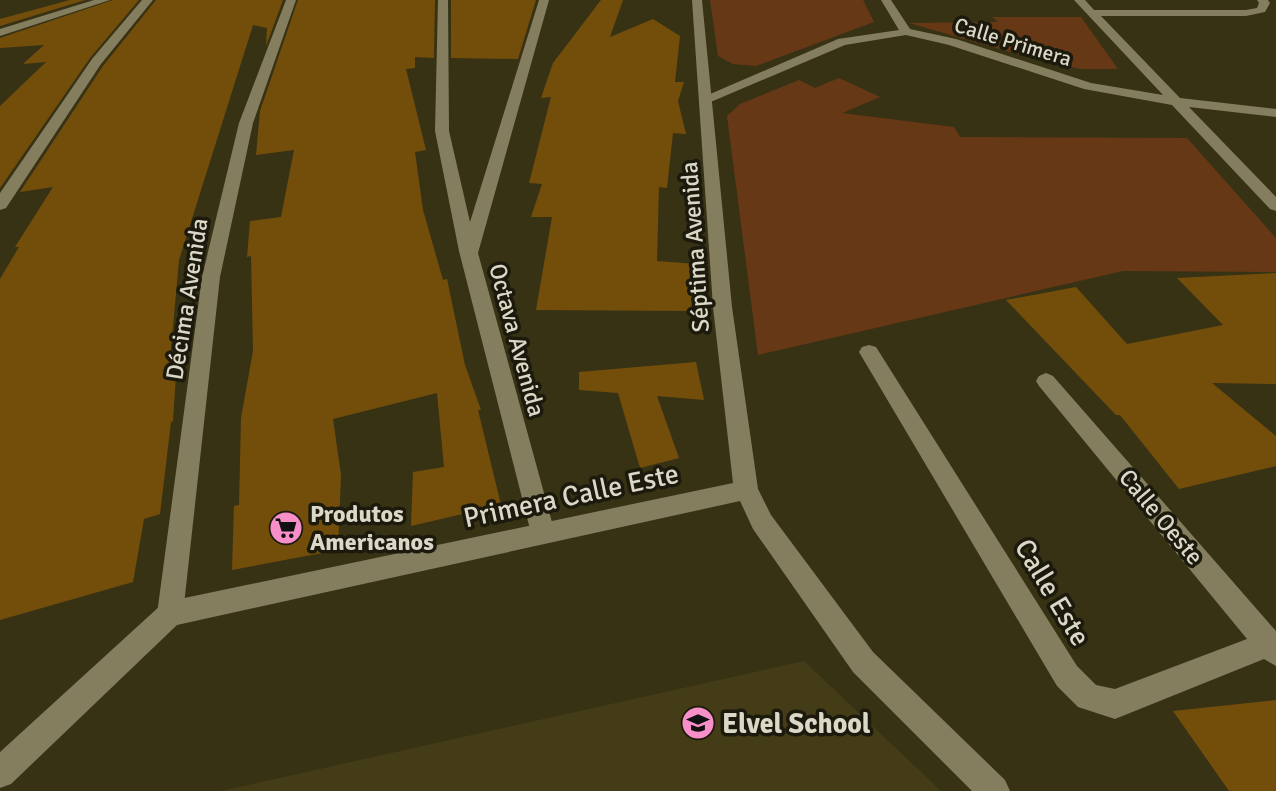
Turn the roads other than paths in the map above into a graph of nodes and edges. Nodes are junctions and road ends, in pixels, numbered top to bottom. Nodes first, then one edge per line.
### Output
1 (106, 0) edge
2 (148, 0) edge
3 (291, 0) edge
4 (443, 0) edge
5 (544, 0) edge
6 (697, 0) edge
7 (886, 0) edge
8 (1079, 0) edge
9 (1262, 5) edge
10 (1093, 13) junction
11 (906, 32) junction
12 (0, 33) edge
13 (708, 98) junction
14 (1174, 101) junction
15 (1276, 113) edge
16 (0, 205) edge
17 (1276, 206) edge
18 (469, 253) junction
19 (869, 352) dead end
20 (1046, 381) dead end
21 (746, 489) junction
22 (543, 533) junction
23 (170, 614) junction
24 (1272, 648) edge
25 (0, 773) edge
26 (994, 791) edge

1 - 12 street
2 - 16 street
3 - 23 street, Décima Avenida
4 - 18 street
5 - 18 street, Octava Avenida
6 - 13 street, Séptima Avenida
7 - 11 street
8 - 10 street
9 - 10 street
10 - 14 street
11 - 13 street, Calle Primera
11 - 14 street, Calle Primera
13 - 21 street, Séptima Avenida
14 - 15 street, Calle Primera
14 - 17 street
18 - 22 street, Octava Avenida
19 - 24 street, Calle Este
20 - 24 street, Calle Oeste
21 - 22 street, Primera Calle Este
21 - 26 street
22 - 23 street, Primera Calle Este
23 - 25 street

